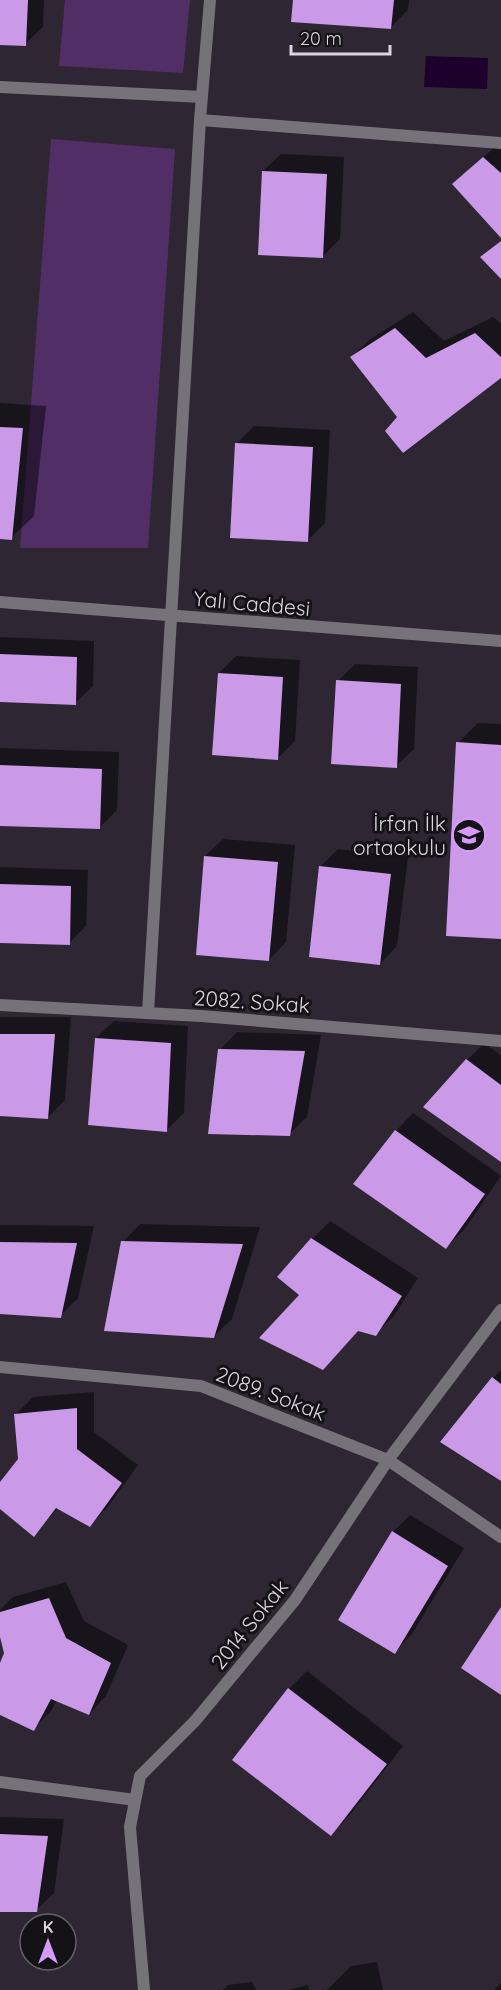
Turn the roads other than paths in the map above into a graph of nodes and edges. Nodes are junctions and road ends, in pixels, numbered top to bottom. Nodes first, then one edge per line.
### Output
1 (210, 0) edge
2 (0, 87) edge
3 (202, 97) junction
4 (200, 120) junction
5 (501, 143) edge
6 (0, 602) edge
7 (171, 615) junction
8 (501, 641) edge
9 (0, 1005) edge
10 (148, 1013) junction
11 (501, 1041) edge
12 (501, 1310) edge
13 (0, 1367) edge
14 (388, 1460) junction
15 (501, 1537) edge
16 (0, 1782) edge
17 (135, 1800) junction
18 (144, 1990) edge

1 - 3 street
2 - 3 street
3 - 4 street
4 - 5 street
4 - 7 street
6 - 7 street, Yalı Caddesi
7 - 8 street, Yalı Caddesi
7 - 10 street
9 - 10 street, 2082. Sokak
10 - 11 street, 2082. Sokak
12 - 14 street, 2014 Sokak
13 - 14 street, 2089. Sokak
14 - 15 street, 2089. Sokak
14 - 17 street, 2014 Sokak
16 - 17 street
17 - 18 street, 2014 Sokak

